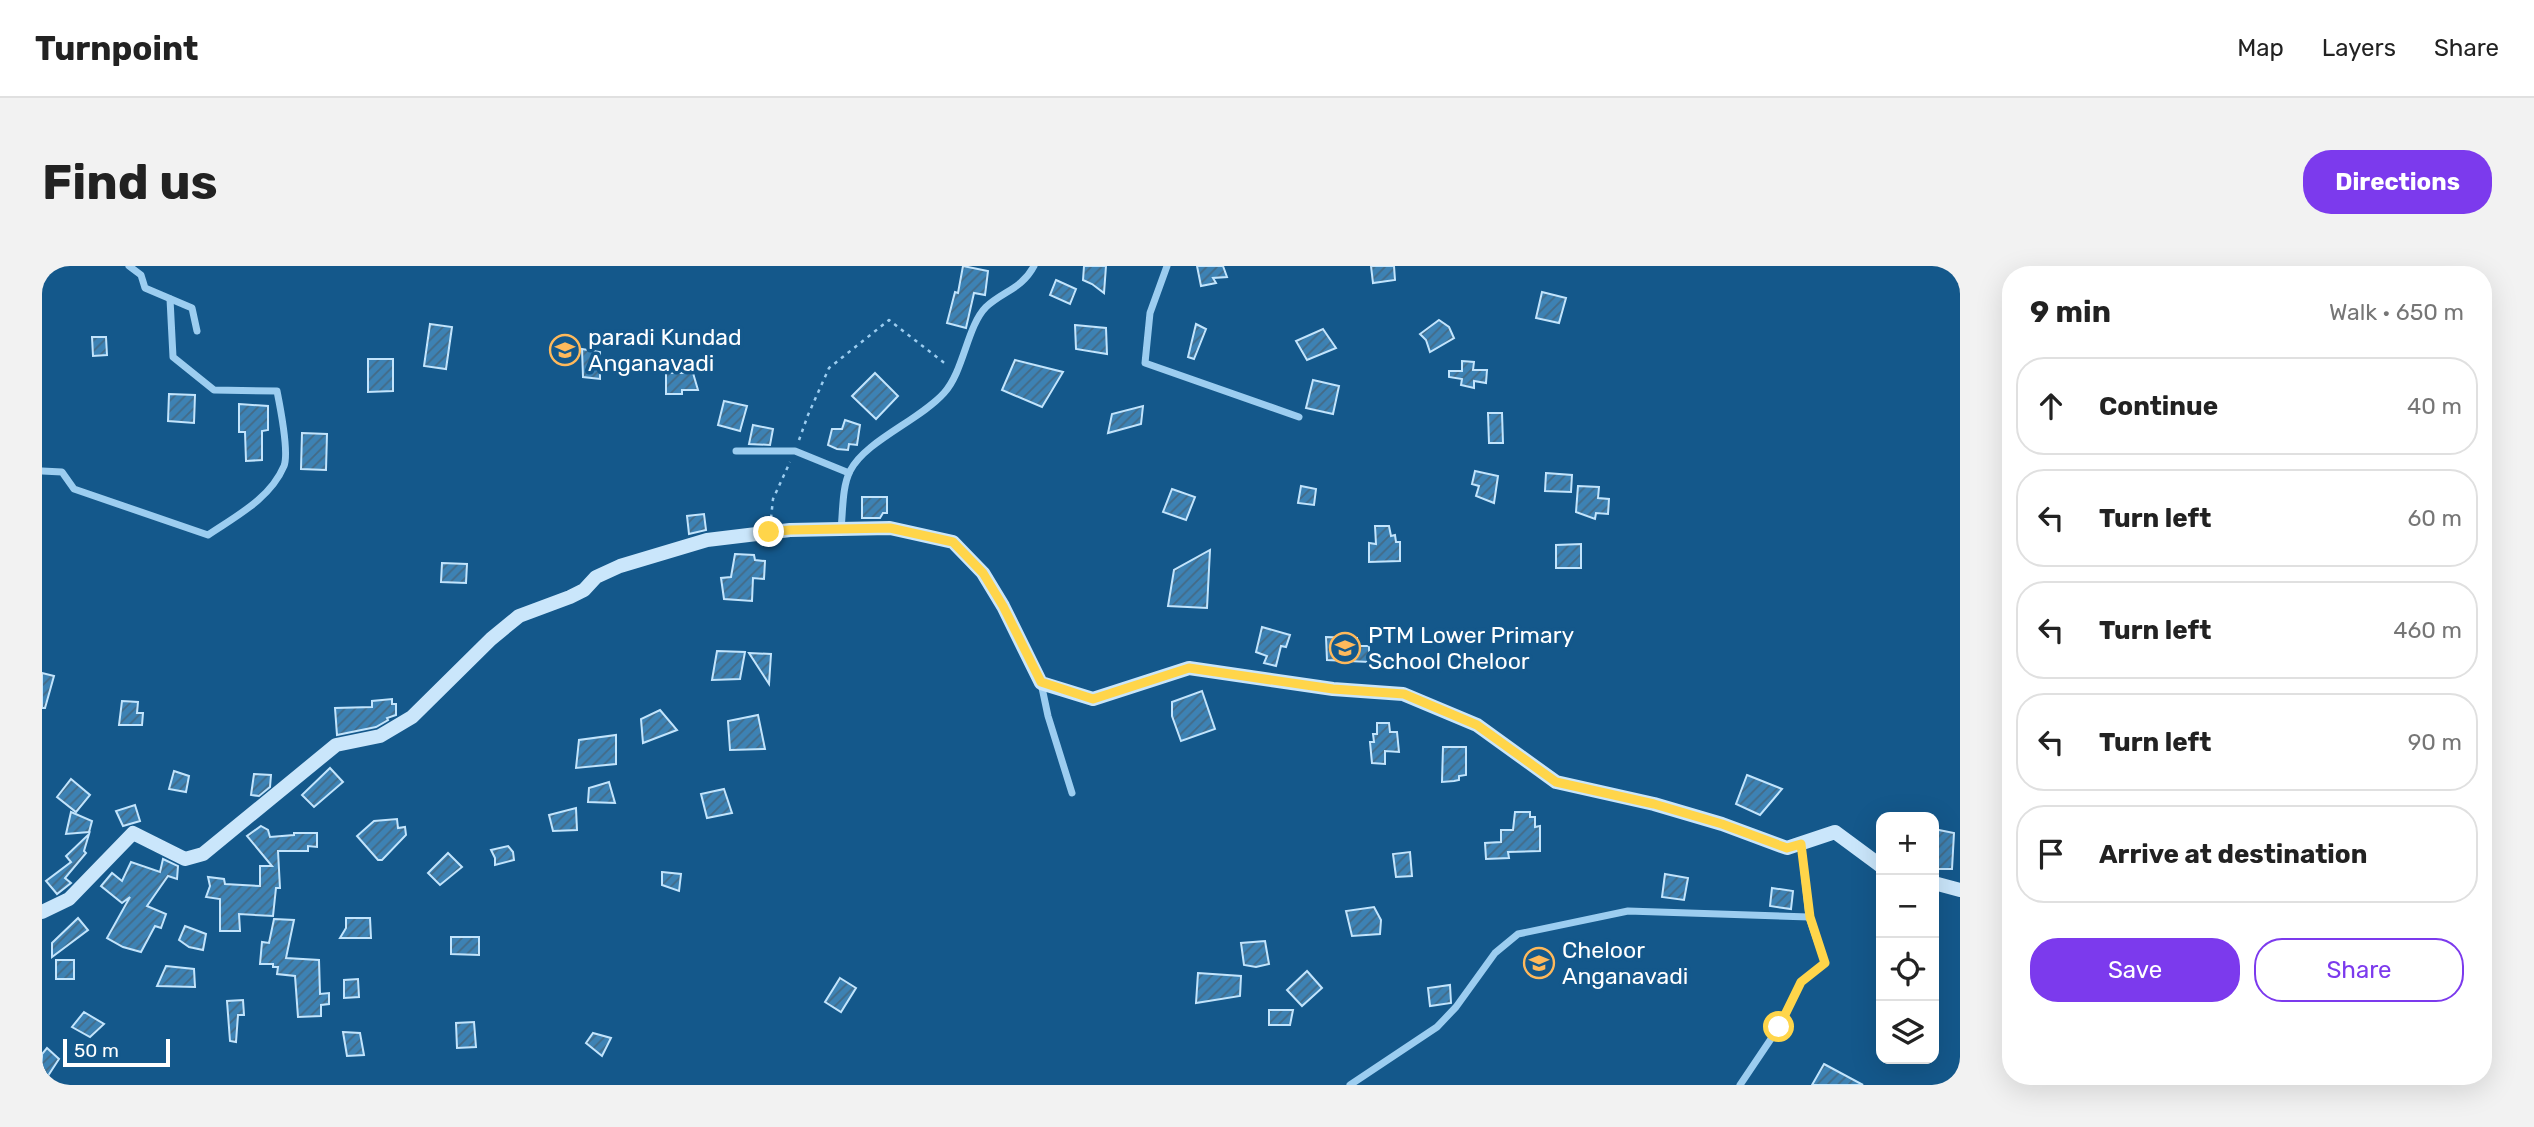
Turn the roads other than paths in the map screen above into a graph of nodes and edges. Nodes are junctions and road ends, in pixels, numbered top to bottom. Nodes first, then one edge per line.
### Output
1 (129, 266) edge
2 (1034, 266) edge
3 (1167, 266) edge
4 (170, 299) junction
5 (197, 331) dead end
6 (1298, 417) dead end
7 (736, 451) dead end
8 (42, 471) edge
9 (849, 473) junction
10 (841, 529) junction
11 (1041, 682) junction
12 (1072, 793) dead end
13 (1801, 844) junction
14 (1876, 862) edge
15 (1939, 884) edge
16 (1960, 890) edge
17 (42, 912) edge
18 (1810, 917) junction
19 (1350, 1085) edge
20 (1740, 1085) edge

1 - 4 street
2 - 9 street
3 - 6 street
4 - 5 street
4 - 8 street
7 - 9 street
9 - 10 street
10 - 11 main road
10 - 17 main road
11 - 12 street
11 - 13 main road
13 - 14 main road
13 - 18 street
15 - 16 main road
18 - 19 street
18 - 20 street

